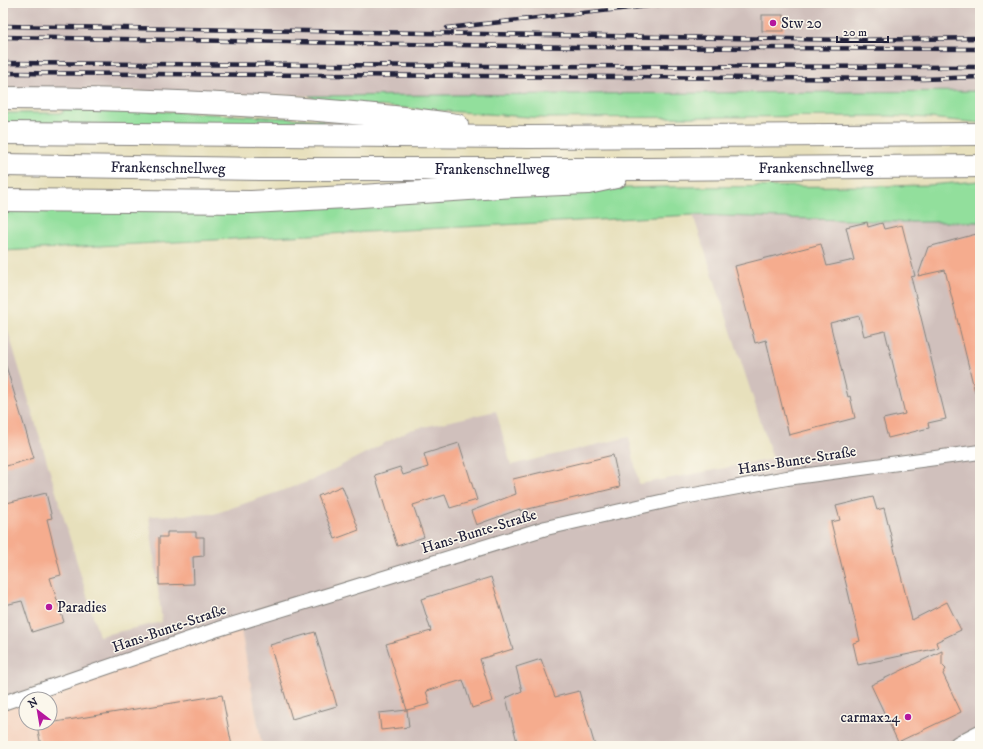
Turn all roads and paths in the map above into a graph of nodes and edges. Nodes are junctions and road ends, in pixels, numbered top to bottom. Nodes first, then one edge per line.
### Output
1 (3, 98) edge
2 (3, 133) edge
3 (980, 134) edge
4 (529, 137) junction
5 (3, 165) edge
6 (980, 166) edge
7 (650, 169) junction
8 (3, 200) edge
9 (980, 452) edge
10 (3, 703) edge
11 (980, 735) edge
12 (959, 746) edge

1 - 4 highway
2 - 4 highway, Frankenschnellweg
3 - 4 highway, Frankenschnellweg
5 - 7 highway, Frankenschnellweg
6 - 7 highway, Frankenschnellweg
7 - 8 highway
9 - 10 street, Hans-Bunte-Straße
11 - 12 street

